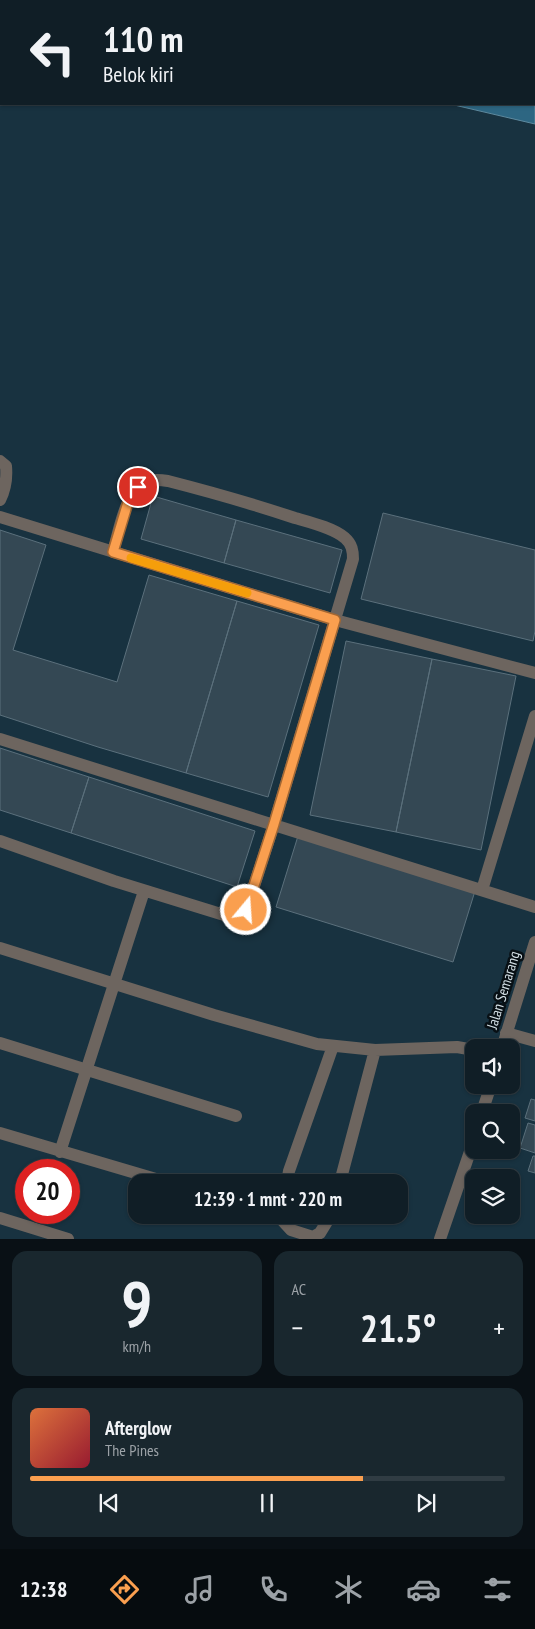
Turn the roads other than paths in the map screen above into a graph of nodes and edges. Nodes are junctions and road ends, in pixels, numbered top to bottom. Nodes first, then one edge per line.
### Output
1 (0, 462) edge
2 (0, 500) edge
3 (0, 517) edge
4 (113, 552) junction
5 (335, 620) junction
6 (535, 673) edge
7 (535, 716) edge
8 (0, 738) edge
9 (274, 824) junction
10 (0, 841) edge
11 (482, 890) junction
12 (144, 891) junction
13 (535, 906) edge
14 (535, 942) edge
15 (0, 948) edge
16 (114, 984) junction
17 (506, 1033) junction
18 (504, 1039) edge
19 (535, 1041) edge
20 (0, 1042) edge
21 (333, 1046) junction
22 (465, 1048) edge
23 (375, 1050) junction
24 (87, 1069) junction
25 (236, 1116) dead end
26 (0, 1133) edge
27 (60, 1152) junction
28 (467, 1159) edge
29 (138, 1174) edge
30 (288, 1174) edge
31 (342, 1174) edge
32 (0, 1218) edge
33 (286, 1224) edge
34 (326, 1224) edge
35 (68, 1239) edge
36 (440, 1239) edge

1 - 2 lane
3 - 4 lane
4 - 5 lane
4 - 5 lane
5 - 6 lane
5 - 9 lane
7 - 11 lane
8 - 9 lane
9 - 11 lane
9 - 12 lane
10 - 12 lane
11 - 13 lane
12 - 16 lane
14 - 17 lane, Jalan Semarang
15 - 16 lane
16 - 21 lane
16 - 24 lane
17 - 18 lane, Jalan Semarang
17 - 19 lane
20 - 24 lane
21 - 23 lane
21 - 30 lane
22 - 23 lane
23 - 31 lane
24 - 25 lane
24 - 27 lane
26 - 27 lane
27 - 29 lane
28 - 36 lane
32 - 35 lane
33 - 34 lane

